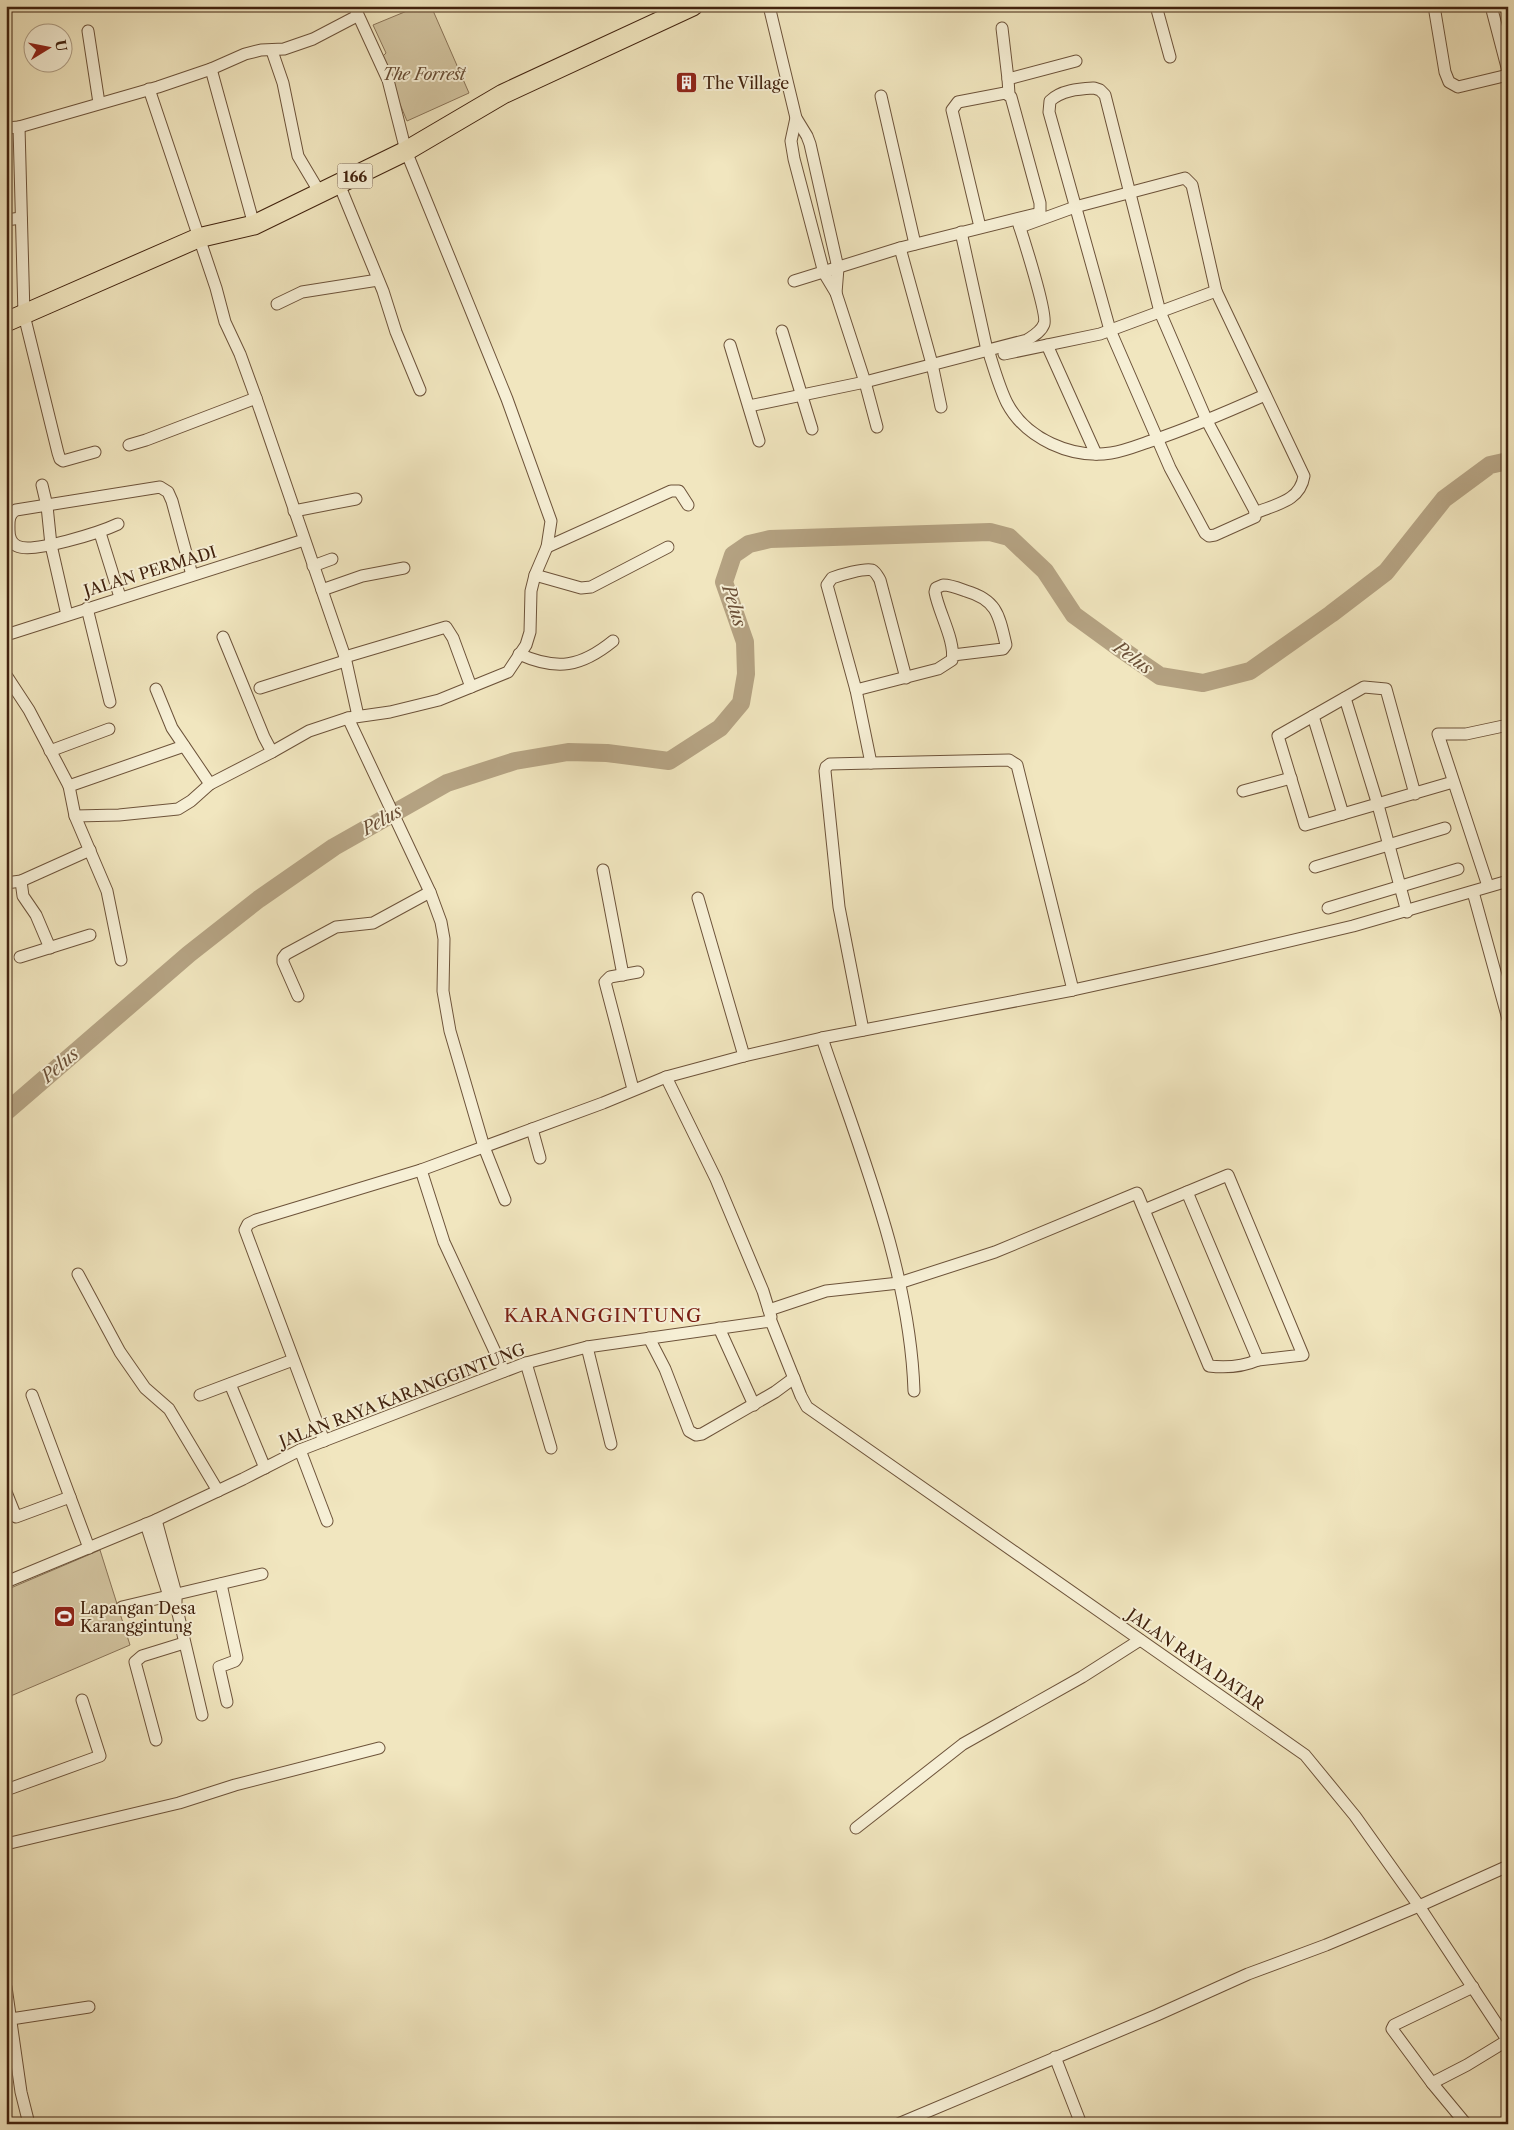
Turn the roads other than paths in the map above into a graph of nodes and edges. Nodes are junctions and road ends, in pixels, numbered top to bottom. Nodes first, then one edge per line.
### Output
1 (693, 6) edge
2 (769, 6) edge
3 (1156, 6) edge
4 (1434, 6) edge
5 (1491, 6) edge
6 (355, 11) edge
7 (1002, 28) dead end
8 (88, 31) dead end
9 (272, 51) junction
10 (1170, 57) dead end
11 (1076, 61) dead end
12 (211, 69) junction
13 (1508, 71) edge
14 (1508, 75) edge
15 (1008, 79) junction
16 (149, 89) junction
17 (1010, 94) junction
18 (881, 96) dead end
19 (99, 103) junction
20 (796, 118) junction
21 (18, 127) junction
22 (6, 128) edge
23 (812, 151) junction
24 (406, 152) junction
25 (794, 156) junction
26 (339, 184) junction
27 (320, 193) junction
28 (1128, 193) junction
29 (1075, 207) junction
30 (21, 218) junction
31 (6, 220) edge
32 (1019, 222) junction
33 (254, 225) junction
34 (980, 227) junction
35 (961, 232) junction
36 (198, 238) junction
37 (916, 244) junction
38 (900, 248) junction
39 (838, 268) junction
40 (824, 273) junction
41 (378, 280) junction
42 (794, 281) dead end
43 (1216, 291) junction
44 (836, 293) junction
45 (277, 304) dead end
46 (1160, 312) junction
47 (24, 315) junction
48 (6, 322) edge
49 (1110, 330) junction
50 (782, 331) dead end
51 (730, 344) dead end
52 (1048, 345) junction
53 (988, 353) junction
54 (932, 366) junction
55 (865, 382) junction
56 (420, 390) dead end
57 (800, 394) junction
58 (1265, 395) junction
59 (256, 398) junction
60 (749, 406) junction
61 (941, 407) dead end
62 (1207, 421) junction
63 (877, 427) dead end
64 (812, 429) dead end
65 (1158, 439) junction
66 (759, 440) dead end
67 (129, 445) dead end
68 (95, 452) dead end
69 (1096, 454) junction
70 (42, 485) dead end
71 (356, 499) dead end
72 (688, 505) dead end
73 (47, 506) junction
74 (294, 511) junction
75 (1255, 513) junction
76 (118, 524) dead end
77 (100, 532) junction
78 (8, 535) edge
79 (304, 540) junction
80 (51, 545) junction
81 (547, 547) junction
82 (668, 547) dead end
83 (332, 560) dead end
84 (314, 566) junction
85 (404, 568) dead end
86 (192, 575) junction
87 (535, 575) junction
88 (322, 590) junction
89 (120, 597) junction
90 (87, 608) junction
91 (67, 615) junction
92 (6, 635) edge
93 (223, 637) dead end
94 (613, 641) dead end
95 (519, 654) junction
96 (953, 655) junction
97 (345, 659) junction
98 (6, 675) edge
99 (906, 678) junction
100 (471, 687) junction
101 (260, 688) dead end
102 (156, 689) dead end
103 (856, 690) junction
104 (1346, 698) junction
105 (110, 702) dead end
106 (1313, 716) junction
107 (353, 717) junction
108 (1508, 725) edge
109 (109, 729) dead end
110 (184, 746) junction
111 (50, 751) junction
112 (272, 752) junction
113 (872, 764) junction
114 (1290, 778) junction
115 (208, 780) junction
116 (1453, 782) junction
117 (69, 786) junction
118 (1243, 791) dead end
119 (1415, 794) junction
120 (1378, 805) junction
121 (1343, 814) junction
122 (75, 816) junction
123 (1446, 828) dead end
124 (1388, 845) junction
125 (90, 850) junction
126 (1314, 867) dead end
127 (1458, 869) dead end
128 (603, 870) dead end
129 (21, 881) junction
130 (1508, 881) edge
131 (6, 884) edge
132 (1488, 886) junction
133 (1399, 887) junction
134 (430, 892) junction
135 (1473, 892) junction
136 (698, 898) dead end
137 (1328, 908) dead end
138 (1406, 912) junction
139 (90, 935) dead end
140 (50, 948) junction
141 (20, 957) dead end
142 (121, 960) dead end
143 (638, 972) dead end
144 (623, 974) junction
145 (1073, 990) junction
146 (298, 996) dead end
147 (1508, 1019) edge
148 (863, 1030) junction
149 (822, 1038) junction
150 (744, 1056) junction
151 (666, 1077) junction
152 (633, 1090) junction
153 (532, 1129) junction
154 (484, 1147) junction
155 (540, 1158) dead end
156 (422, 1170) junction
157 (1187, 1192) junction
158 (504, 1200) dead end
159 (1144, 1210) junction
160 (78, 1274) dead end
161 (900, 1283) junction
162 (770, 1316) junction
163 (719, 1328) junction
164 (649, 1338) junction
165 (587, 1347) junction
166 (293, 1360) junction
167 (1258, 1360) junction
168 (526, 1362) junction
169 (504, 1371) junction
170 (794, 1378) junction
171 (230, 1384) junction
172 (914, 1390) dead end
173 (32, 1394) dead end
174 (200, 1395) dead end
175 (754, 1405) junction
176 (324, 1442) junction
177 (611, 1444) dead end
178 (551, 1448) dead end
179 (300, 1450) junction
180 (265, 1468) junction
181 (218, 1491) junction
182 (6, 1492) edge
183 (70, 1497) junction
184 (151, 1522) junction
185 (327, 1522) dead end
186 (89, 1548) junction
187 (262, 1574) dead end
188 (6, 1582) edge
189 (221, 1584) junction
190 (174, 1599) junction
191 (122, 1607) dead end
192 (1140, 1640) junction
193 (184, 1643) junction
194 (82, 1700) dead end
195 (227, 1702) dead end
196 (202, 1715) dead end
197 (156, 1740) dead end
198 (379, 1748) dead end
199 (6, 1790) edge
200 (856, 1828) dead end
201 (6, 1844) edge
202 (1508, 1866) edge
203 (1418, 1906) junction
204 (6, 1987) edge
205 (1473, 1987) junction
206 (89, 2007) dead end
207 (9, 2017) edge
208 (1508, 2040) edge
209 (1055, 2057) junction
210 (1432, 2083) junction
211 (29, 2124) edge
212 (898, 2124) edge
213 (1081, 2124) edge
214 (1466, 2124) edge

1 - 24 main road, 166
2 - 20 street
3 - 10 street
4 - 14 street
5 - 13 street
6 - 9 street
6 - 24 street
7 - 15 street
8 - 19 street
9 - 12 street
9 - 27 street
11 - 15 street
12 - 16 street
12 - 33 street
15 - 17 street
16 - 19 street
16 - 36 street
17 - 32 street
17 - 34 street
18 - 37 street
19 - 21 street
20 - 23 street
20 - 25 street
21 - 22 street
21 - 30 street
23 - 25 street
23 - 39 street
24 - 26 main road, 166
24 - 81 street
25 - 40 street
26 - 27 main road, 166
26 - 41 street
27 - 33 main road, 166
28 - 29 street
28 - 29 street
28 - 43 street
28 - 46 street
29 - 32 street
29 - 49 street
30 - 31 street
30 - 47 street
32 - 34 street
32 - 53 street
33 - 36 main road, 166
34 - 35 street
35 - 37 street
35 - 53 street
36 - 47 main road, 166
36 - 59 street
37 - 38 street
38 - 39 street
38 - 54 street
39 - 40 street
39 - 44 street
40 - 42 street
40 - 44 street
41 - 45 street
41 - 56 street
43 - 46 street
43 - 58 street
44 - 55 street
46 - 49 street
46 - 62 street
47 - 48 main road, 166
47 - 68 street
49 - 52 street
49 - 65 street
50 - 57 street
51 - 60 street
52 - 53 street
52 - 69 street
53 - 54 street
53 - 69 street
54 - 55 street
54 - 61 street
55 - 57 street
55 - 63 street
57 - 60 street
57 - 64 street
58 - 62 street
58 - 75 street
59 - 67 street
59 - 74 street
60 - 66 street
62 - 65 street
62 - 75 street
65 - 69 street
65 - 75 street
70 - 73 street
71 - 74 street
72 - 81 street
73 - 78 street
73 - 80 street
73 - 86 street
74 - 79 street
76 - 77 street
77 - 80 street
77 - 89 street
78 - 80 street
79 - 84 street
79 - 86 street, JALAN PERMADI
80 - 91 street
81 - 87 street
82 - 87 street
83 - 84 street
84 - 88 street
85 - 88 street
86 - 89 street, JALAN PERMADI
87 - 95 street
88 - 97 street
89 - 90 street, JALAN PERMADI
90 - 91 street, JALAN PERMADI
90 - 105 street
91 - 92 street, JALAN PERMADI
93 - 112 street
94 - 95 street
95 - 100 street
96 - 96 street
96 - 99 street
97 - 100 street
97 - 101 street
97 - 107 street
98 - 111 street
99 - 103 street
99 - 103 street
100 - 107 street
102 - 110 street
103 - 113 street
104 - 106 street
104 - 119 street
104 - 120 street
106 - 114 street
106 - 121 street
107 - 112 street
107 - 134 street
108 - 116 street
109 - 111 street
110 - 115 street
110 - 117 street
111 - 117 street
112 - 115 street
113 - 145 street
113 - 148 street
114 - 118 street
114 - 121 street
115 - 122 street
116 - 119 street
116 - 132 street
117 - 122 street
119 - 120 street
120 - 121 street
120 - 124 street
122 - 125 street
123 - 124 street
124 - 126 street
124 - 133 street
125 - 129 street
125 - 142 street
127 - 133 street
128 - 144 street
129 - 131 street
129 - 140 street
130 - 132 street
132 - 135 street
133 - 137 street
133 - 138 street
134 - 146 street
134 - 154 street
135 - 138 street
135 - 147 street
136 - 150 street
138 - 145 street
139 - 140 street
140 - 141 street
143 - 144 street
144 - 152 street
145 - 148 street
148 - 149 street
149 - 150 street
149 - 161 street
150 - 151 street
151 - 152 street
151 - 162 street
152 - 153 street
153 - 154 street
153 - 155 street
154 - 156 street
154 - 158 street
156 - 166 street
156 - 169 street
157 - 159 street
157 - 167 street
157 - 167 street
159 - 161 street, JALAN RAYA KARANGGINTUNG
159 - 167 street
160 - 181 street
161 - 162 street, JALAN RAYA KARANGGINTUNG
161 - 172 street
162 - 163 street, JALAN RAYA KARANGGINTUNG
162 - 170 street
163 - 164 street, JALAN RAYA KARANGGINTUNG
163 - 175 street
164 - 165 street, JALAN RAYA KARANGGINTUNG
164 - 175 street
165 - 168 street, JALAN RAYA KARANGGINTUNG
165 - 177 street
166 - 171 street
166 - 176 street
168 - 169 street, JALAN RAYA KARANGGINTUNG
168 - 178 street
169 - 176 street, JALAN RAYA KARANGGINTUNG
170 - 175 street
170 - 192 street, JALAN RAYA DATAR
171 - 174 street
171 - 180 street
173 - 183 street
176 - 179 street, JALAN RAYA KARANGGINTUNG
179 - 180 street, JALAN RAYA KARANGGINTUNG
179 - 185 street
180 - 181 street, JALAN RAYA KARANGGINTUNG
181 - 184 street, JALAN RAYA KARANGGINTUNG
182 - 183 street
183 - 186 street
184 - 186 street, JALAN RAYA KARANGGINTUNG
184 - 190 street
186 - 188 street, JALAN RAYA KARANGGINTUNG
187 - 189 street
189 - 190 street
189 - 195 street
190 - 191 street
190 - 193 street
192 - 200 street
192 - 203 street, JALAN RAYA DATAR
193 - 196 street
193 - 197 street
194 - 199 street
198 - 201 street
202 - 203 street
203 - 205 street, JALAN RAYA DATAR
203 - 209 street
204 - 207 street
205 - 208 street, JALAN RAYA DATAR
205 - 210 street
206 - 207 street
207 - 211 street
208 - 210 street
209 - 212 street
209 - 213 street
210 - 214 street

